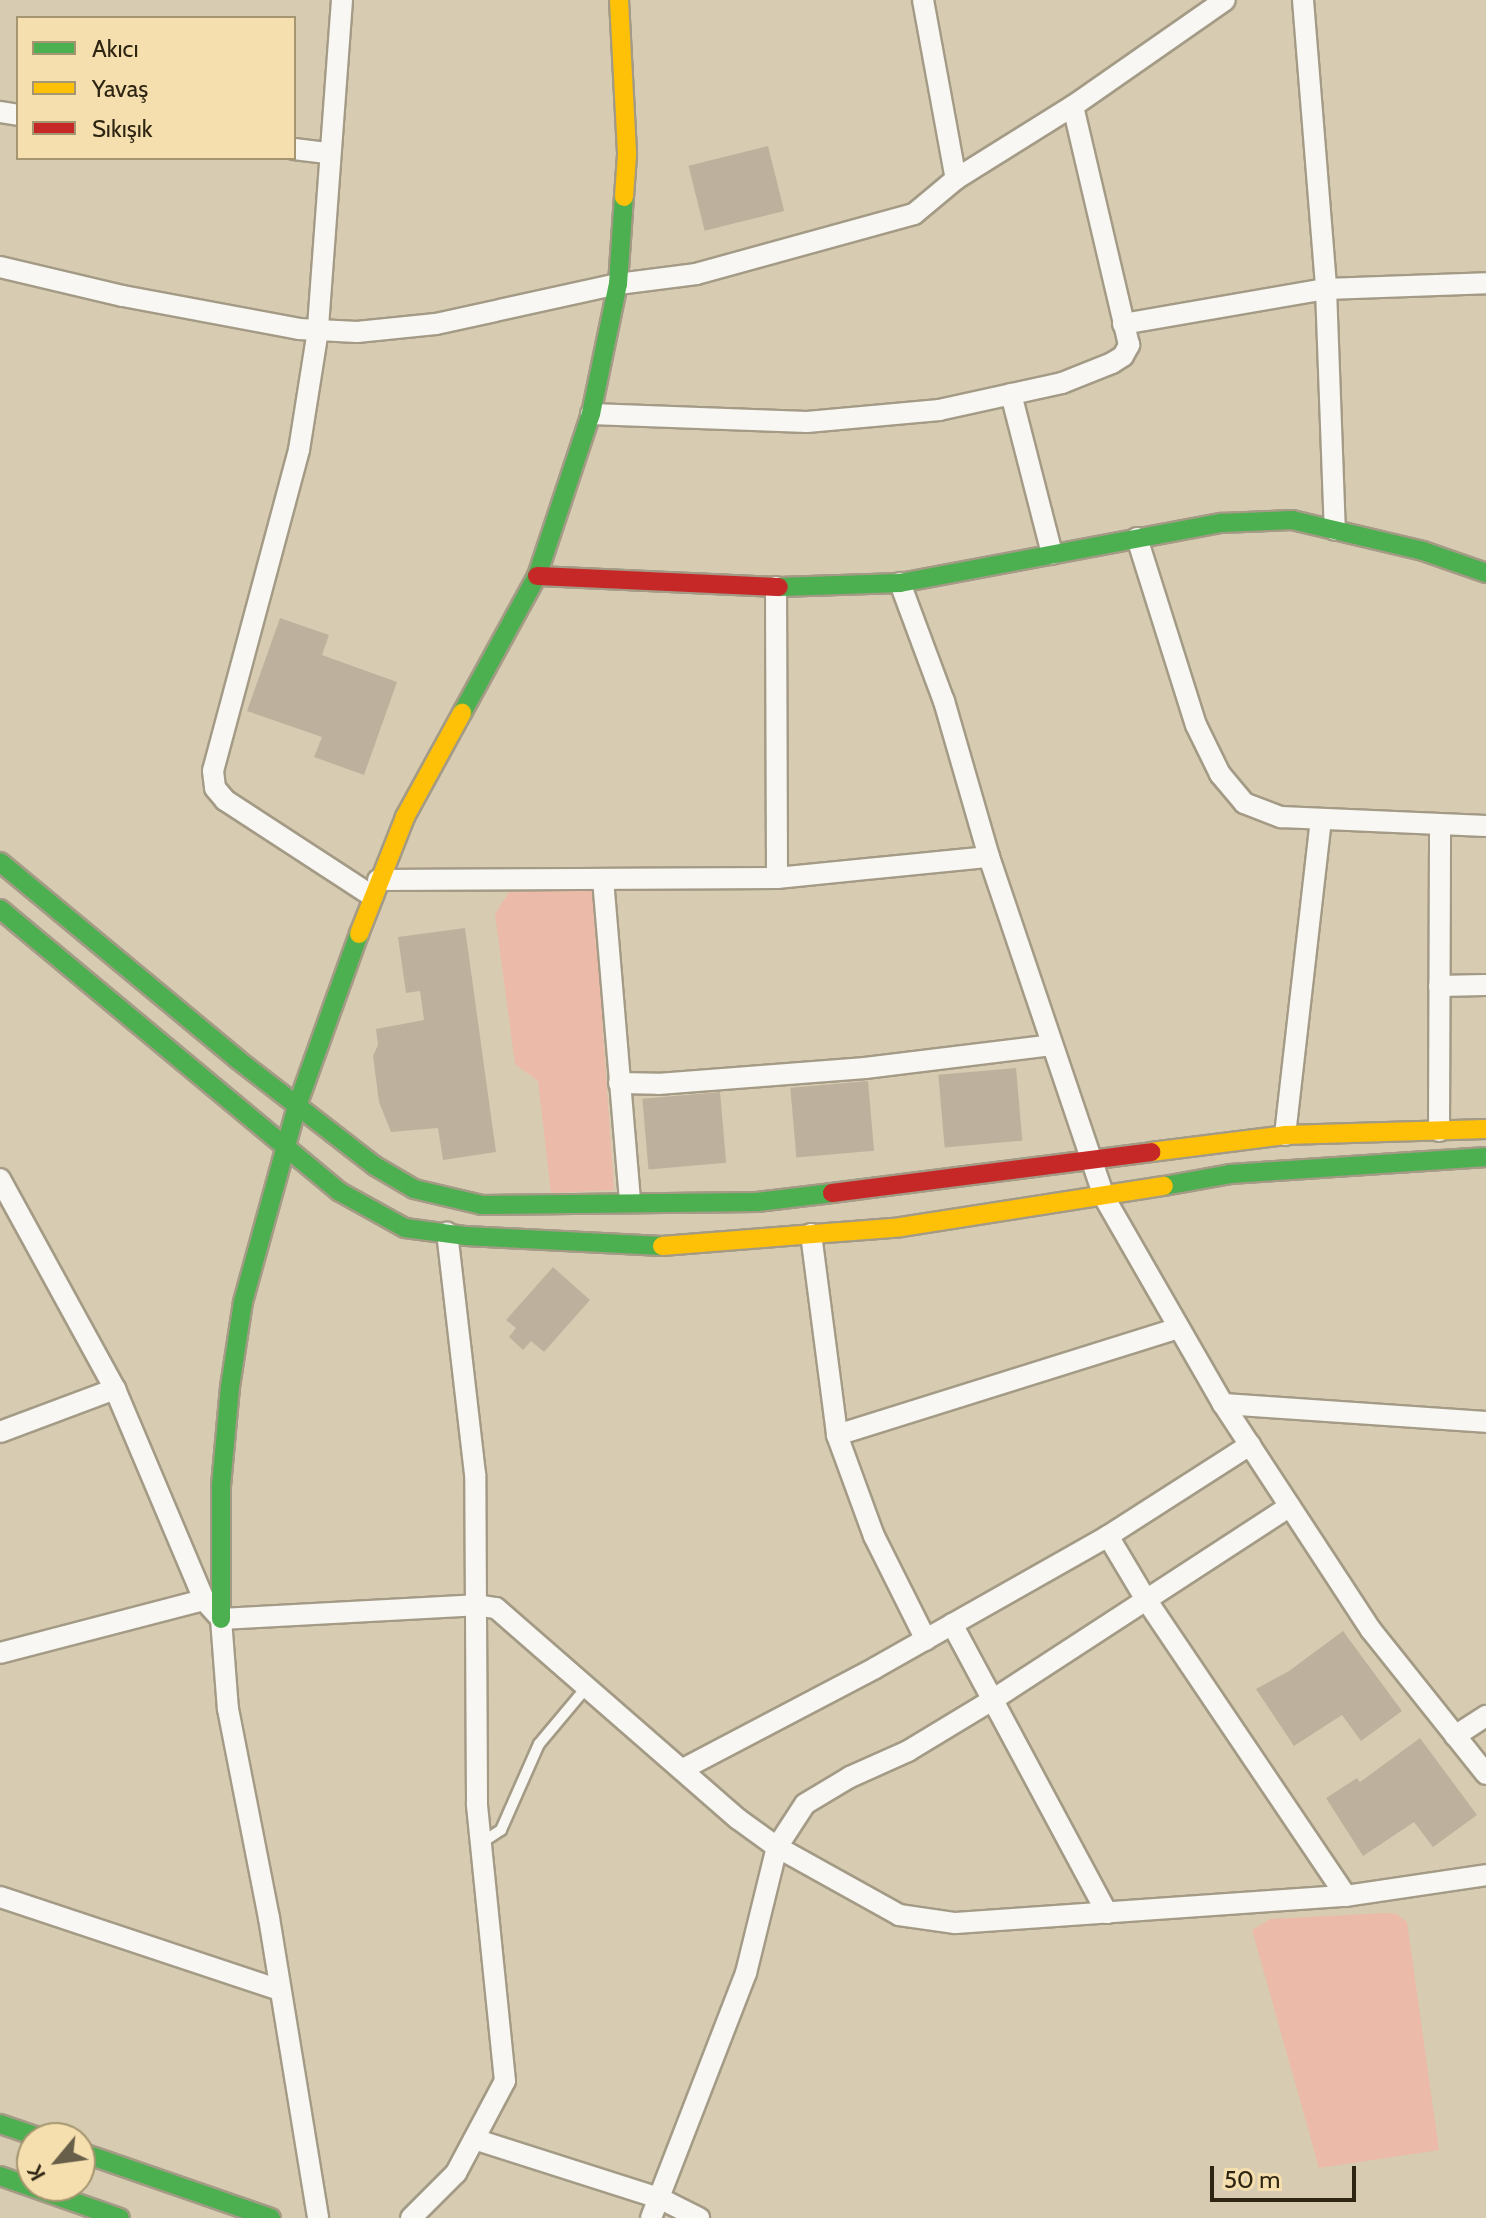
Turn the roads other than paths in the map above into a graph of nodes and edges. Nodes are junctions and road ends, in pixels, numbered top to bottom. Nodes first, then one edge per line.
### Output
1 (342, 0) edge
2 (619, 0) edge
3 (923, 0) edge
4 (1225, 0) edge
5 (1303, 0) edge
6 (1073, 106) junction
7 (296, 149) edge
8 (329, 153) junction
9 (956, 179) junction
10 (0, 267) edge
11 (1486, 283) edge
12 (618, 284) junction
13 (1326, 289) junction
14 (1123, 324) junction
15 (318, 330) junction
16 (1011, 394) junction
17 (591, 414) junction
18 (1335, 530) junction
19 (1137, 538) junction
20 (1052, 554) junction
21 (1486, 573) edge
22 (537, 576) junction
23 (900, 583) junction
24 (776, 587) junction
25 (1321, 819) junction
26 (1440, 825) junction
27 (1486, 826) edge
28 (989, 857) junction
29 (0, 862) edge
30 (777, 878) junction
31 (603, 879) junction
32 (375, 888) junction
33 (0, 909) edge
34 (1486, 985) edge
35 (1439, 986) junction
36 (1052, 1045) junction
37 (619, 1083) junction
38 (297, 1106) junction
39 (1486, 1129) edge
40 (1439, 1131) junction
41 (1285, 1135) junction
42 (288, 1146) junction
43 (1486, 1157) edge
44 (1090, 1162) junction
45 (0, 1179) edge
46 (1104, 1197) junction
47 (630, 1202) junction
48 (447, 1233) junction
49 (811, 1234) junction
50 (1179, 1328) junction
51 (115, 1389) junction
52 (1223, 1404) junction
53 (1486, 1422) edge
54 (0, 1432) edge
55 (837, 1435) junction
56 (1250, 1445) junction
57 (1290, 1506) junction
58 (1108, 1536) junction
59 (1145, 1598) junction
60 (204, 1600) junction
61 (476, 1605) junction
62 (221, 1619) junction
63 (952, 1624) junction
64 (926, 1640) junction
65 (0, 1653) edge
66 (586, 1688) junction
67 (994, 1699) junction
68 (1486, 1716) edge
69 (1455, 1736) junction
70 (683, 1769) junction
71 (1486, 1774) edge
72 (481, 1843) junction
73 (777, 1847) junction
74 (1486, 1875) edge
75 (1346, 1896) junction
76 (0, 1897) edge
77 (1107, 1913) junction
78 (280, 1990) junction
79 (474, 2139) junction
80 (96, 2158) edge
81 (0, 2176) edge
82 (659, 2198) junction
83 (120, 2218) edge
84 (271, 2218) edge
85 (318, 2218) edge
86 (411, 2218) edge
87 (651, 2218) edge
88 (699, 2218) edge

1 - 8 street
2 - 12 main road
3 - 9 street
4 - 6 street
5 - 13 street
6 - 9 street
6 - 14 street
7 - 8 street
8 - 15 street
9 - 12 street
10 - 15 street
11 - 13 street
12 - 15 street
12 - 17 main road
13 - 14 street
13 - 18 street
14 - 16 street
15 - 32 street
16 - 17 street
16 - 20 street
17 - 22 main road
18 - 19 main road
18 - 21 main road
19 - 20 main road
19 - 25 street
20 - 23 main road
22 - 24 main road
22 - 32 main road
23 - 24 main road
23 - 28 street
24 - 30 street
25 - 26 street
25 - 41 street
26 - 27 street
26 - 35 street
28 - 30 street
28 - 36 street
29 - 38 main road
30 - 31 street
31 - 32 street
31 - 37 street
32 - 38 main road
33 - 42 main road
34 - 35 street
35 - 40 street
36 - 37 street
36 - 44 street
37 - 47 street
38 - 42 main road
38 - 47 main road
39 - 40 main road
40 - 41 main road
41 - 44 main road
42 - 48 main road
42 - 62 main road
43 - 46 main road
44 - 46 street
44 - 47 main road
45 - 51 street
46 - 49 main road
46 - 50 street
48 - 49 main road
48 - 61 street
49 - 55 street
50 - 52 street
50 - 55 street
51 - 54 street
51 - 60 street
52 - 53 street
52 - 56 street
55 - 64 street
56 - 57 street
56 - 58 street
57 - 59 street
57 - 69 street
58 - 59 street
58 - 63 street
59 - 67 street
59 - 75 street
60 - 62 street
60 - 65 street
61 - 62 street
61 - 66 street
61 - 72 street
62 - 78 street
63 - 64 street
63 - 67 street
64 - 70 street
66 - 70 street
66 - 72 lane
67 - 73 street
67 - 77 street
68 - 69 street
69 - 71 street
70 - 73 street
72 - 79 street
73 - 77 street
73 - 82 street
74 - 75 street
75 - 77 street
76 - 78 street
78 - 85 street
79 - 82 street
79 - 86 street
80 - 84 main road
81 - 83 main road
82 - 87 street
82 - 88 street

